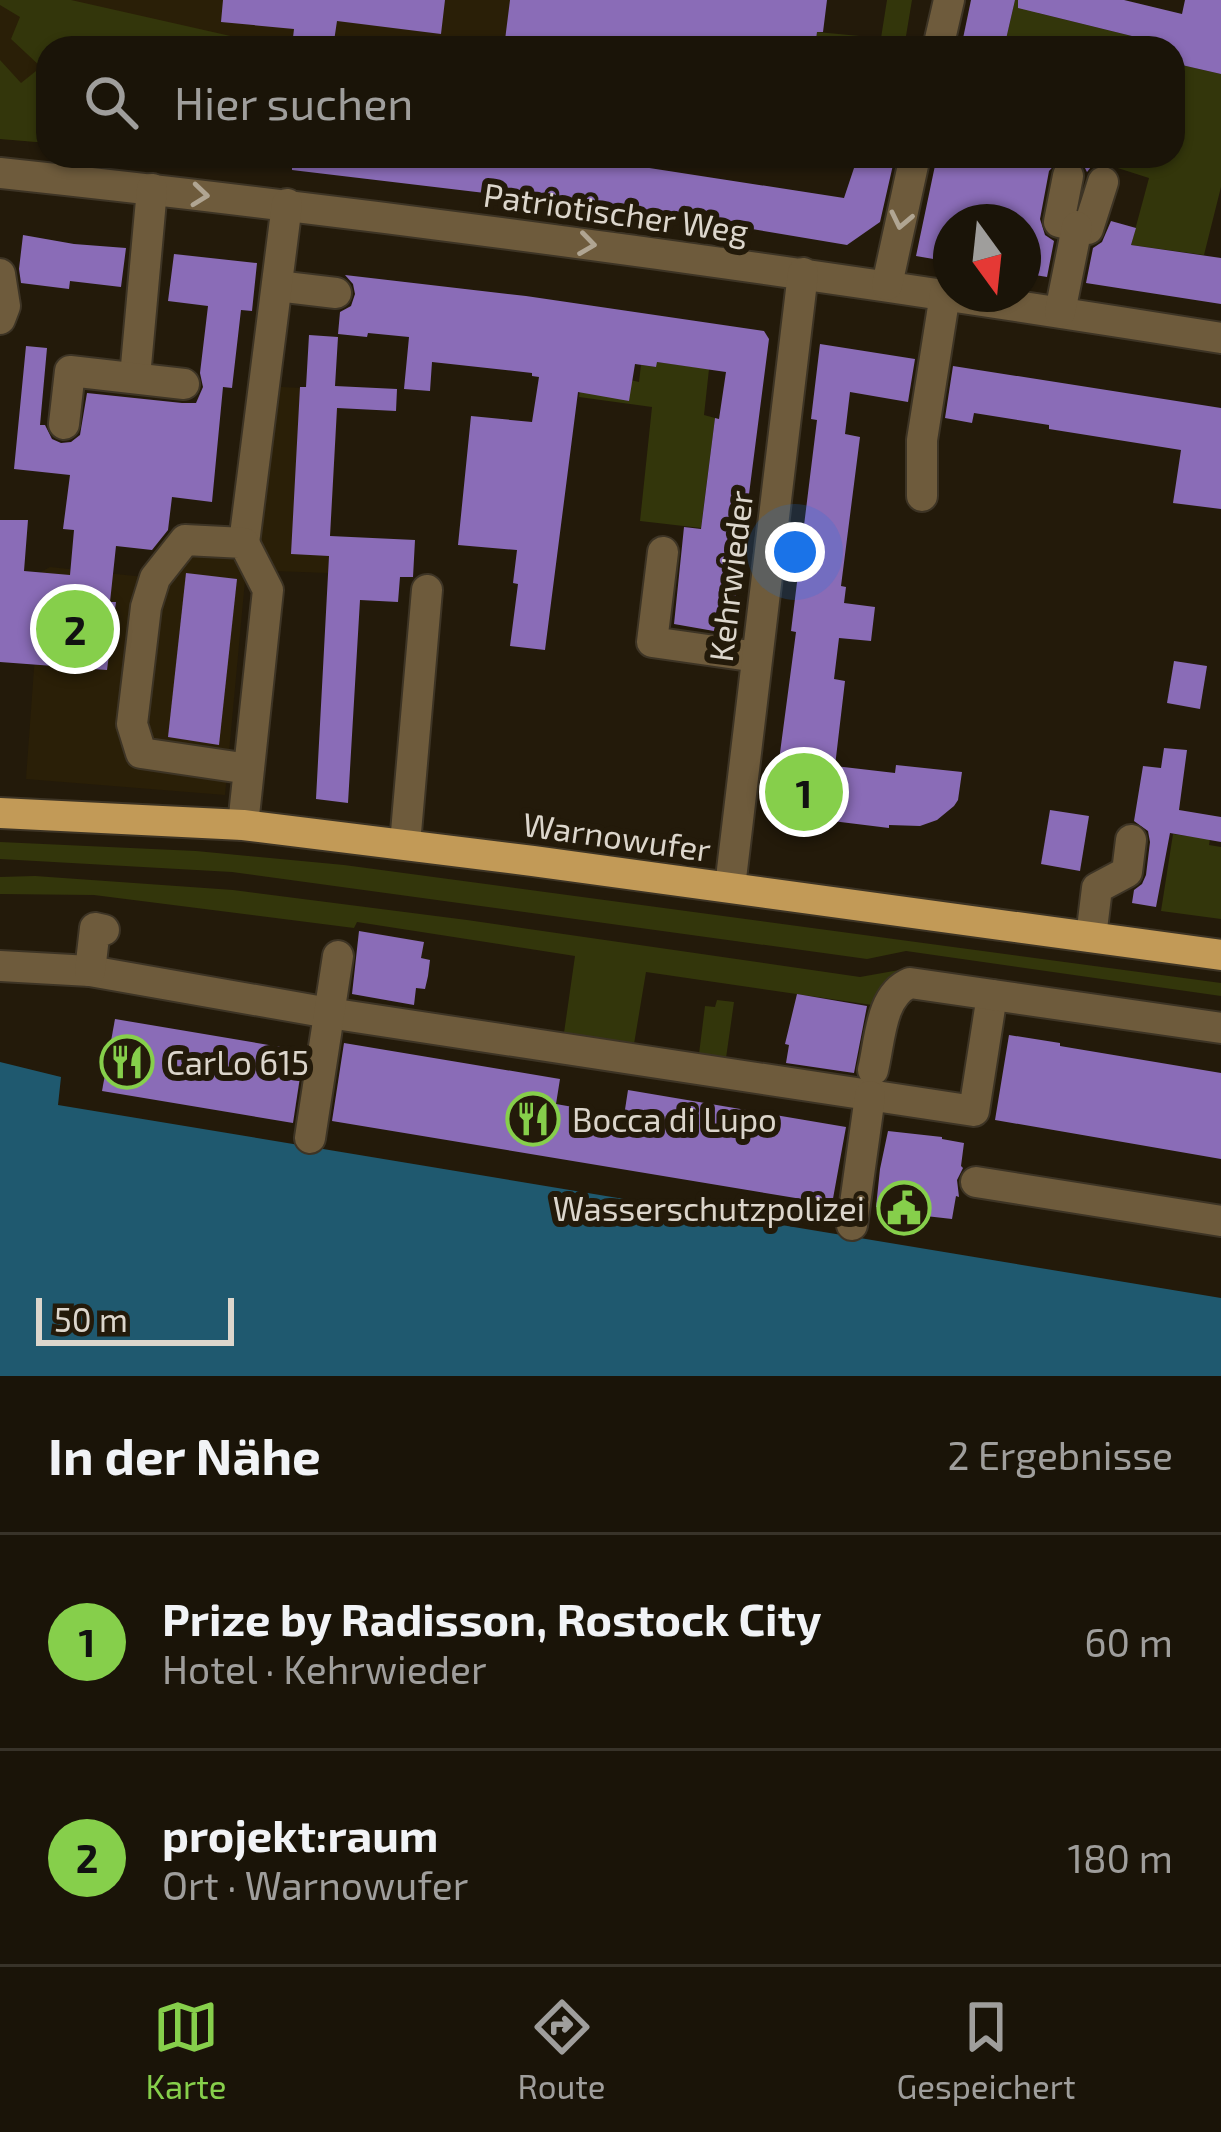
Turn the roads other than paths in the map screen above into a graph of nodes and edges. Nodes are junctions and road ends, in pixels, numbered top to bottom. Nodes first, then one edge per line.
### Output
1 (949, 0) edge
2 (941, 36) edge
3 (912, 168) edge
4 (0, 173) edge
5 (1068, 176) dead end
6 (1103, 182) dead end
7 (152, 189) junction
8 (287, 204) junction
9 (1077, 227) junction
10 (794, 271) junction
11 (0, 274) edge
12 (887, 285) junction
13 (277, 286) junction
14 (336, 292) dead end
15 (933, 292) edge
16 (1041, 309) edge
17 (941, 312) edge
18 (1060, 312) junction
19 (0, 319) edge
20 (1221, 338) edge
21 (135, 377) junction
22 (184, 384) dead end
23 (64, 424) dead end
24 (922, 496) dead end
25 (244, 543) junction
26 (663, 552) dead end
27 (428, 590) dead end
28 (757, 656) junction
29 (249, 769) junction
30 (0, 813) edge
31 (243, 825) junction
32 (1131, 840) dead end
33 (405, 844) junction
34 (730, 887) junction
35 (104, 930) dead end
36 (1091, 937) junction
37 (1221, 955) edge
38 (338, 956) dead end
39 (0, 966) edge
40 (91, 971) junction
41 (992, 995) junction
42 (329, 1013) junction
43 (1221, 1028) edge
44 (872, 1083) junction
45 (310, 1138) dead end
46 (976, 1182) dead end
47 (1221, 1221) edge
48 (852, 1225) dead end

1 - 2 street
3 -> 12 street
4 - 7 street, Patriotischer Weg
5 - 9 street
6 - 9 street
7 -> 8 street, Patriotischer Weg
7 - 21 street
8 -> 10 street, Patriotischer Weg
8 - 13 street
9 - 18 street
10 - 12 street, Patriotischer Weg
10 - 28 street, Kehrwieder
11 - 19 street
12 - 15 street, Patriotischer Weg
13 - 14 street
13 - 25 street
16 - 18 street, Patriotischer Weg
17 - 24 street
18 - 20 street, Patriotischer Weg
21 - 22 street
21 - 23 street
25 - 29 street
25 - 29 street
26 - 28 street
27 - 33 street
28 - 34 street, Kehrwieder
29 - 31 street
30 - 31 main road, Warnowufer
31 - 33 main road, Warnowufer
32 - 36 street
33 - 34 main road, Warnowufer
34 - 36 main road, Warnowufer
35 - 40 street
36 - 37 main road, Warnowufer
38 - 42 street
39 - 40 street
40 - 42 street
41 - 43 street
41 - 44 street
41 - 44 street
42 - 44 street
42 - 45 street
44 - 48 street
46 - 47 street

